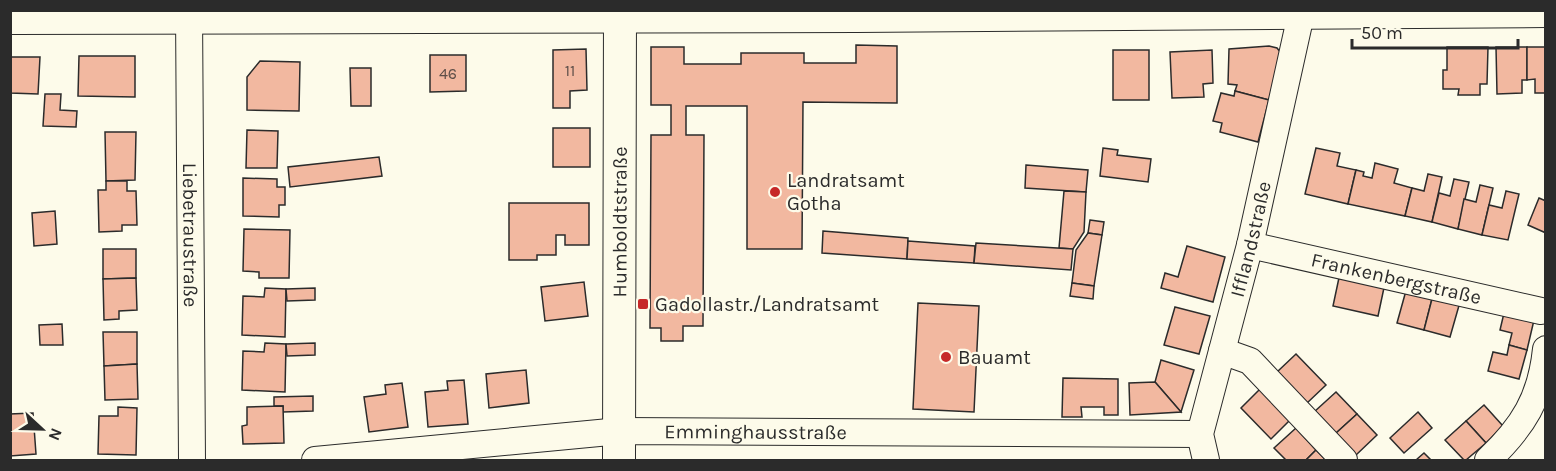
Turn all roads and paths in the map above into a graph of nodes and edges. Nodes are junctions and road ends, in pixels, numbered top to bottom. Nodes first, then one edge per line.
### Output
1 (1303, 13) edge
2 (1033, 14) edge
3 (1545, 14) edge
4 (189, 15) edge
5 (620, 15) edge
6 (10, 21) edge
7 (1250, 245) junction
8 (1544, 314) edge
9 (1545, 349) edge
10 (1222, 351) junction
11 (1200, 434) junction
12 (620, 446) edge
13 (192, 460) edge
14 (315, 460) edge
15 (1206, 460) edge
16 (1344, 460) edge
17 (1488, 460) edge

1 - 2 street
1 - 3 street
1 - 7 street, Ifflandstraße
2 - 5 street
4 - 5 street
4 - 6 street
4 - 13 street, Liebetraustraße
5 - 12 main road, Humboldtstraße
7 - 8 street, Frankenbergstraße
7 - 10 street, Ifflandstraße
9 - 17 street
10 - 11 street, Ifflandstraße
10 - 16 street
11 - 12 street, Emminghausstraße
11 - 15 street, Ifflandstraße
12 - 14 street, Emminghausstraße

